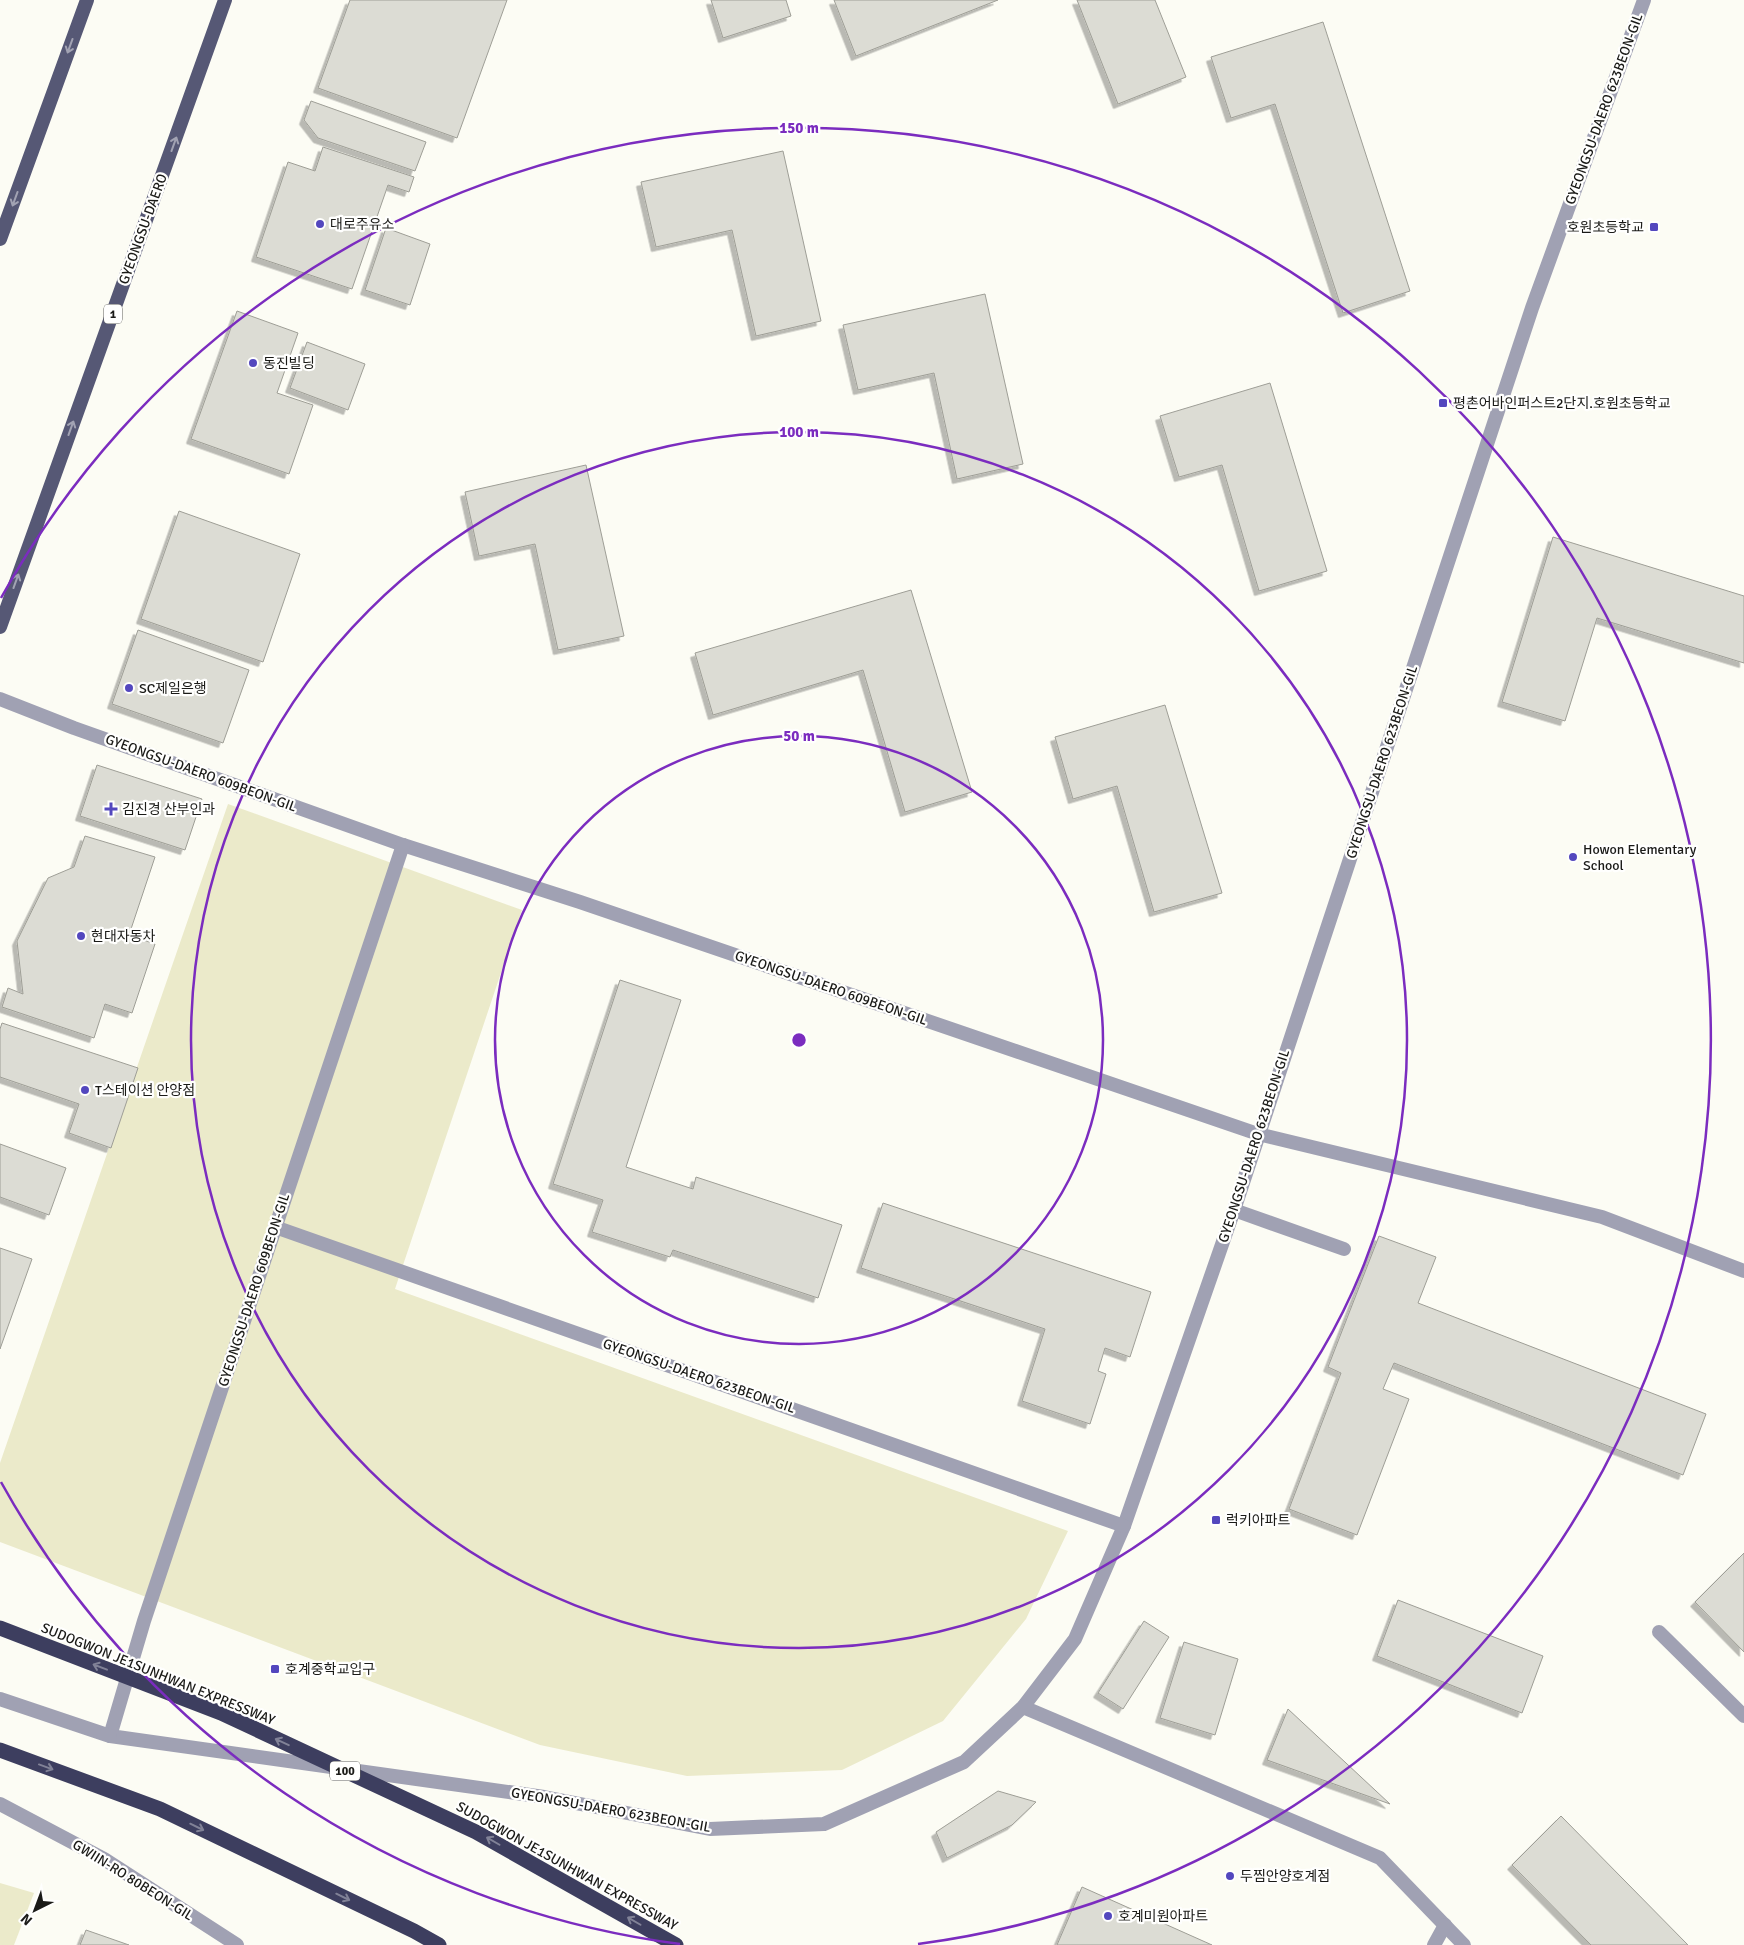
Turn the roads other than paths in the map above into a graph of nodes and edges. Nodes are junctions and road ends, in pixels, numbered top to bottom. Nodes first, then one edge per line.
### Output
1 (87, 0) edge
2 (225, 0) edge
3 (1644, 0) edge
4 (0, 239) edge
5 (0, 627) edge
6 (0, 699) edge
7 (403, 845) junction
8 (1258, 1134) junction
9 (1234, 1210) junction
10 (275, 1228) junction
11 (1344, 1249) dead end
12 (1744, 1271) edge
13 (1124, 1526) junction
14 (0, 1628) edge
15 (1659, 1632) dead end
16 (0, 1699) edge
17 (1022, 1707) junction
18 (1744, 1716) edge
19 (110, 1736) junction
20 (0, 1750) edge
21 (0, 1804) edge
22 (1445, 1925) junction
23 (237, 1945) edge
24 (439, 1945) edge
25 (676, 1945) edge
26 (1434, 1945) edge
27 (1464, 1945) edge

1 -> 4 main road
5 -> 2 main road, GYEONGSU-DAERO / 1
3 - 8 street, GYEONGSU-DAERO 623BEON-GIL
6 - 7 street, GYEONGSU-DAERO 609BEON-GIL
7 - 8 street, GYEONGSU-DAERO 609BEON-GIL
7 - 10 street, GYEONGSU-DAERO 609BEON-GIL
8 - 9 street, GYEONGSU-DAERO 623BEON-GIL
8 - 12 street, GYEONGSU-DAERO 609BEON-GIL
9 - 11 street
9 - 13 street, GYEONGSU-DAERO 623BEON-GIL
10 - 13 street, GYEONGSU-DAERO 623BEON-GIL
10 - 19 street, GYEONGSU-DAERO 609BEON-GIL
13 - 17 street, GYEONGSU-DAERO 623BEON-GIL
25 -> 14 highway, SUDOGWON JE1SUNHWAN EXPRESSWAY / 100, bridge
15 - 18 street
16 - 19 street, GYEONGSU-DAERO 623BEON-GIL
17 - 19 street, GYEONGSU-DAERO 623BEON-GIL
17 - 22 street
20 -> 24 highway
21 - 23 street, GWIIN-RO 80BEON-GIL
22 - 26 street
22 - 27 street

